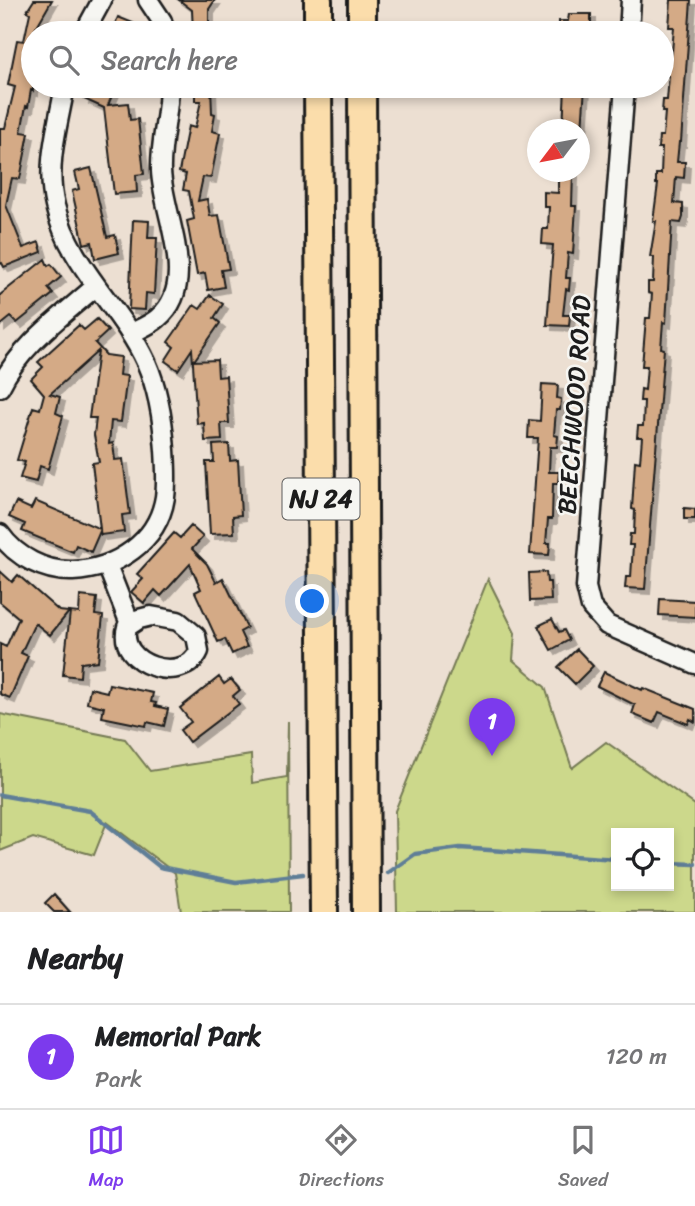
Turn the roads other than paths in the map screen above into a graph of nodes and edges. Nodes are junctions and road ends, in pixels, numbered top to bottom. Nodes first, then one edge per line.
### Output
1 (102, 0) edge
2 (148, 0) edge
3 (317, 0) edge
4 (362, 0) edge
5 (631, 0) edge
6 (91, 21) edge
7 (162, 21) edge
8 (318, 21) edge
9 (362, 21) edge
10 (630, 21) edge
11 (63, 98) edge
12 (169, 98) edge
13 (318, 98) edge
14 (362, 98) edge
15 (624, 98) edge
16 (95, 287) junction
17 (130, 334) junction
18 (0, 387) edge
19 (1, 539) edge
20 (107, 565) junction
21 (130, 624) dead end
22 (695, 664) edge
23 (324, 912) edge
24 (366, 912) edge

1 - 6 street
2 - 7 street
3 - 8 highway
4 - 9 highway
5 - 10 street
11 - 16 street
12 - 17 street
13 - 23 highway, NJ 24
14 - 24 highway, NJ 24
15 - 22 street, BEECHWOOD ROAD
16 - 17 street
16 - 18 street
17 - 20 street
19 - 20 street
20 - 21 street

